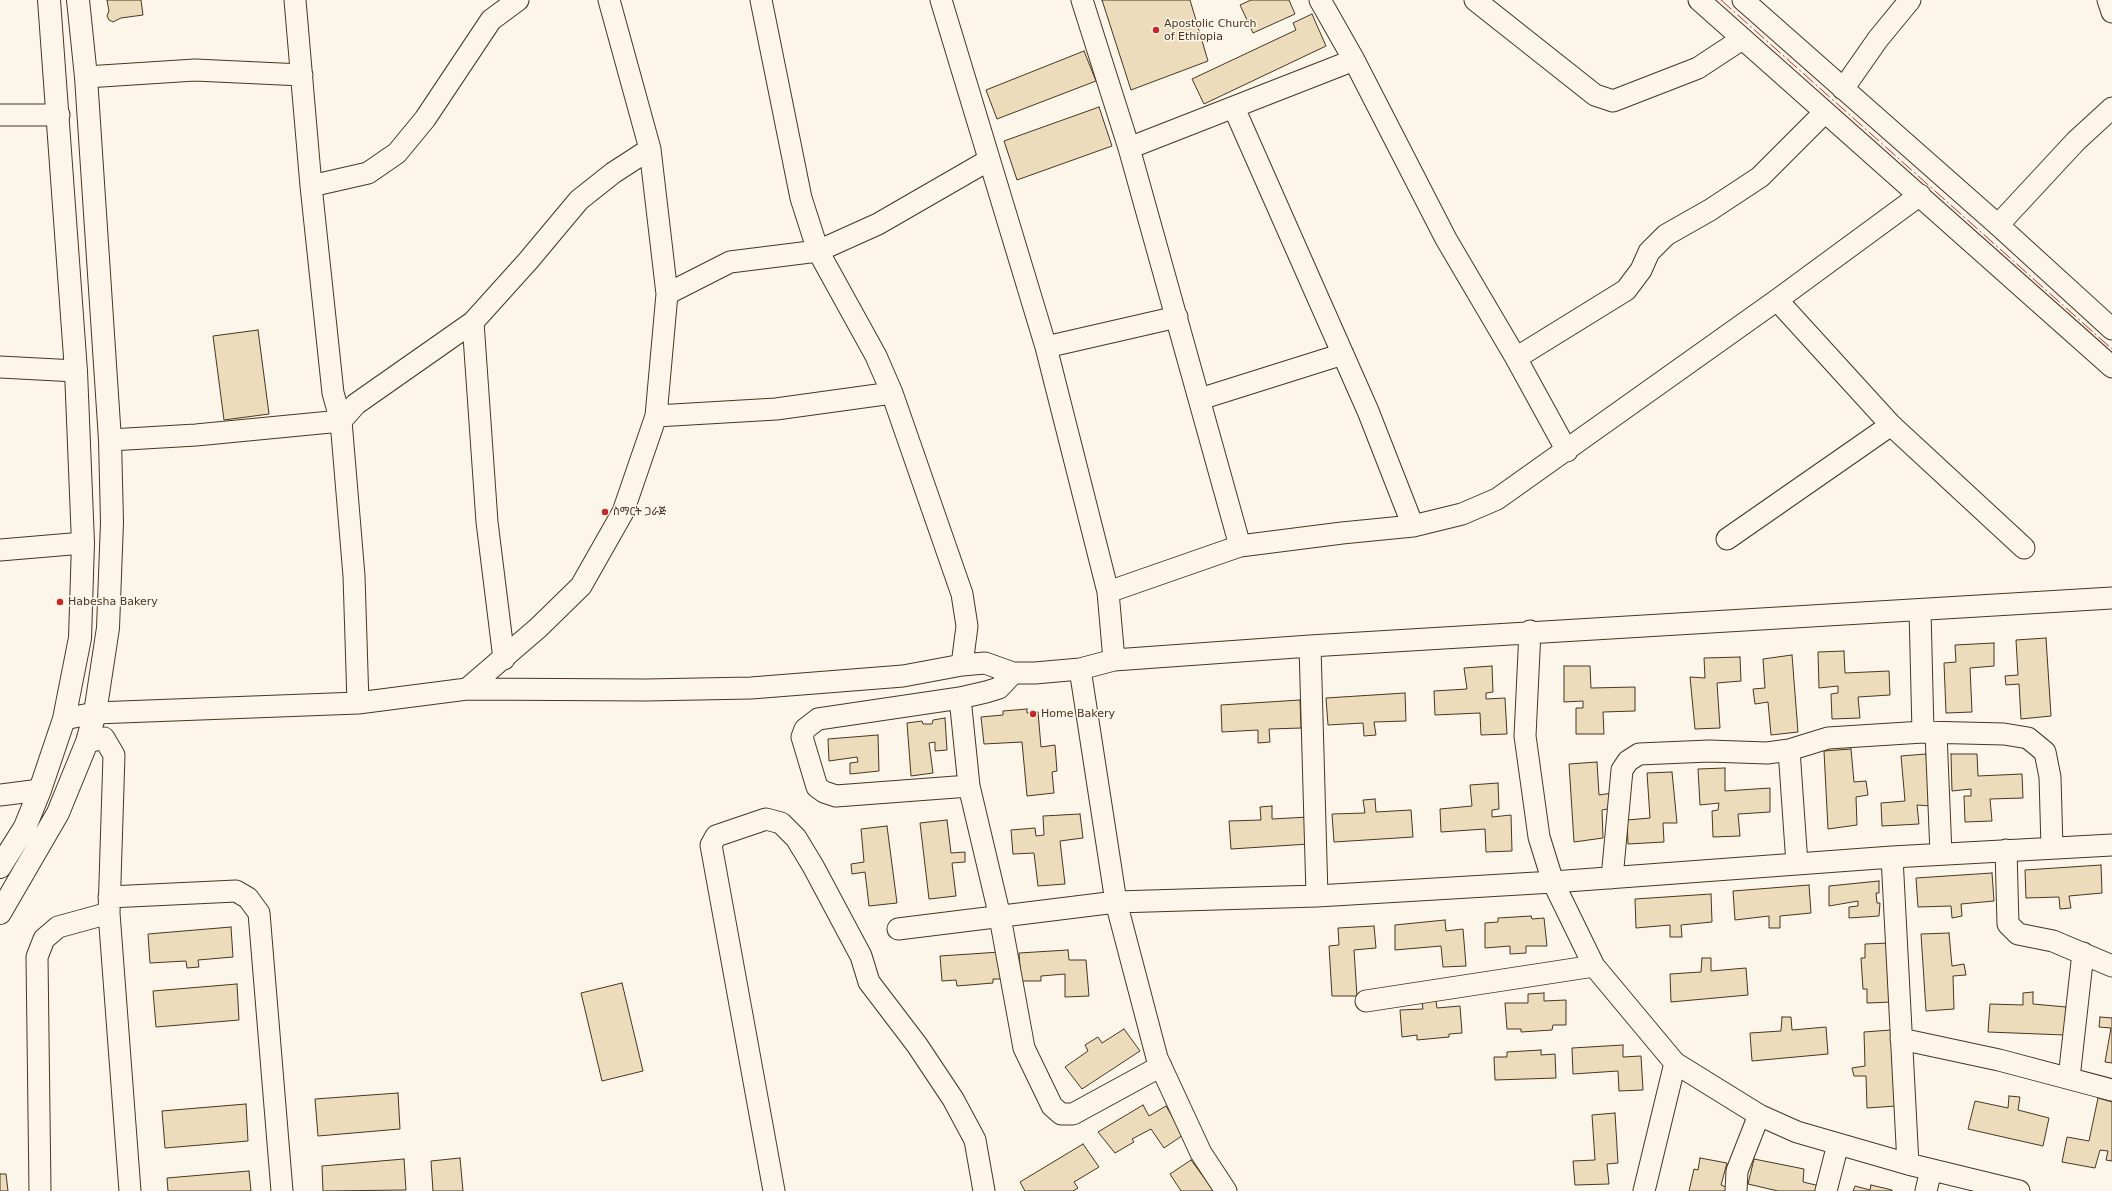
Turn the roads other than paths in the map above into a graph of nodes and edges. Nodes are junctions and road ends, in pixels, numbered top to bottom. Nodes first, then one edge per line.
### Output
1 (49, 0) edge
2 (78, 0) edge
3 (295, 0) edge
4 (518, 0) edge
5 (608, 0) edge
6 (761, 0) edge
7 (941, 0) edge
8 (1082, 0) edge
9 (1320, 0) edge
10 (1475, 0) edge
11 (1699, 0) edge
12 (1743, 0) edge
13 (1910, 0) edge
14 (2108, 0) edge
15 (2112, 12) edge
16 (1742, 39) junction
17 (1354, 60) junction
18 (302, 75) junction
19 (86, 77) junction
20 (1843, 89) junction
21 (1234, 108) junction
22 (2112, 108) edge
23 (1824, 113) junction
24 (0, 115) edge
25 (58, 115) junction
26 (1894, 135) junction
27 (1129, 148) junction
28 (650, 149) junction
29 (1876, 157) junction
30 (989, 160) junction
31 (311, 186) junction
32 (1920, 194) junction
33 (1998, 225) junction
34 (818, 251) junction
35 (666, 294) junction
36 (1777, 300) junction
37 (1177, 317) junction
38 (473, 322) junction
39 (2112, 329) edge
40 (1046, 347) junction
41 (1342, 354) junction
42 (1516, 358) junction
43 (0, 367) edge
44 (2112, 368) edge
45 (76, 371) junction
46 (892, 393) junction
47 (1200, 399) junction
48 (656, 416) junction
49 (341, 420) junction
50 (1891, 425) junction
51 (110, 440) junction
52 (1566, 451) junction
53 (1413, 526) junction
54 (1727, 539) dead end
55 (83, 543) junction
56 (1240, 546) junction
57 (2024, 548) dead end
58 (0, 550) edge
59 (1108, 592) junction
60 (2112, 598) edge
61 (1920, 610) junction
62 (1530, 631) junction
63 (1310, 646) junction
64 (504, 659) junction
65 (1114, 660) junction
66 (962, 665) junction
67 (1080, 669) junction
68 (1013, 673) junction
69 (467, 689) junction
70 (960, 698) junction
71 (358, 703) junction
72 (95, 713) junction
73 (64, 719) junction
74 (1930, 732) junction
75 (87, 742) junction
76 (1789, 750) junction
77 (969, 786) junction
78 (40, 790) junction
79 (0, 796) edge
80 (2112, 845) edge
81 (2052, 848) junction
82 (2006, 850) junction
83 (1941, 854) junction
84 (1892, 857) junction
85 (1797, 864) junction
86 (0, 867) edge
87 (1612, 878) junction
88 (1553, 882) junction
89 (1317, 896) junction
90 (1116, 902) junction
91 (109, 905) junction
92 (0, 913) edge
93 (1000, 917) junction
94 (898, 929) dead end
95 (2083, 953) junction
96 (1594, 966) junction
97 (2112, 966) edge
98 (1366, 1001) dead end
99 (1902, 1039) junction
100 (1676, 1063) junction
101 (1161, 1066) junction
102 (2069, 1078) junction
103 (2112, 1090) edge
104 (1759, 1115) junction
105 (1838, 1144) junction
106 (1908, 1164) junction
107 (1931, 1170) junction
108 (979, 1190) edge
109 (40, 1191) edge
110 (130, 1191) edge
111 (282, 1191) edge
112 (774, 1191) edge
113 (1226, 1191) edge
114 (1644, 1191) edge
115 (1736, 1191) edge
116 (1826, 1191) edge
117 (1926, 1191) edge
118 (2019, 1191) edge

1 - 25 main road
2 - 19 main road
3 - 18 street
4 - 31 street
5 - 28 street
6 - 34 street
7 - 30 street
8 - 27 street
9 - 17 street
10 - 16 street
11 - 16 street
12 - 20 street
13 - 20 street
14 - 15 street
16 - 23 street
17 - 21 street
17 - 42 street
18 - 19 street
18 - 31 street
19 - 51 main road
20 - 26 street
21 - 27 street
21 - 41 street
22 - 33 street
23 - 29 street
23 - 42 street
24 - 25 street
25 - 45 main road
26 - 29 street
26 - 33 street
27 - 37 street
28 - 35 street
28 - 38 street
29 - 32 street
30 - 34 street
30 - 40 street
31 - 49 street
32 - 36 street
32 - 44 street
33 - 39 street
34 - 35 street
34 - 46 street
35 - 48 street
36 - 50 street
36 - 52 street
37 - 40 street
37 - 47 street
38 - 49 street
38 - 64 street
40 - 59 street
41 - 47 street
41 - 53 street
42 - 52 street
43 - 45 street
45 - 55 main road
46 - 48 street
46 - 66 street
47 - 56 street
48 - 64 street
49 - 51 street
49 - 71 street
50 - 54 street
50 - 57 street
51 - 72 main road
52 - 53 street
53 - 56 street
55 - 58 street
55 - 73 main road
56 - 59 street
59 - 65 street
60 - 61 street
61 - 62 street
61 - 74 street
62 - 63 street
62 - 88 street
63 - 65 street
63 - 89 street
64 - 69 street
65 - 67 street
66 - 68 street
66 - 69 street
67 - 68 street
67 - 90 street
68 - 70 street
69 - 71 street
70 - 77 street
70 - 77 street
71 - 72 street
72 - 73 street
72 - 75 main road
73 - 78 main road
74 - 76 street
74 - 81 street
74 - 83 street
75 - 91 street
75 - 92 main road
76 - 85 street
76 - 87 street
77 - 93 street
78 - 79 street
78 - 86 main road
80 - 81 street
81 - 82 street
82 - 83 street
82 - 95 street
83 - 84 street
84 - 85 street
84 - 99 street
85 - 87 street
87 - 88 street
88 - 89 street
88 - 96 street
89 - 90 street
90 - 93 street
90 - 101 street
91 - 109 street
91 - 110 street
91 - 111 street
93 - 94 street
93 - 101 street
95 - 97 street
95 - 102 street
96 - 98 street
96 - 100 street
99 - 102 street
99 - 106 street
100 - 104 street
100 - 114 street
101 - 113 street
102 - 103 street
104 - 105 street
104 - 115 street
105 - 106 street
105 - 116 street
106 - 107 street
107 - 117 street
107 - 118 street
108 - 112 street

